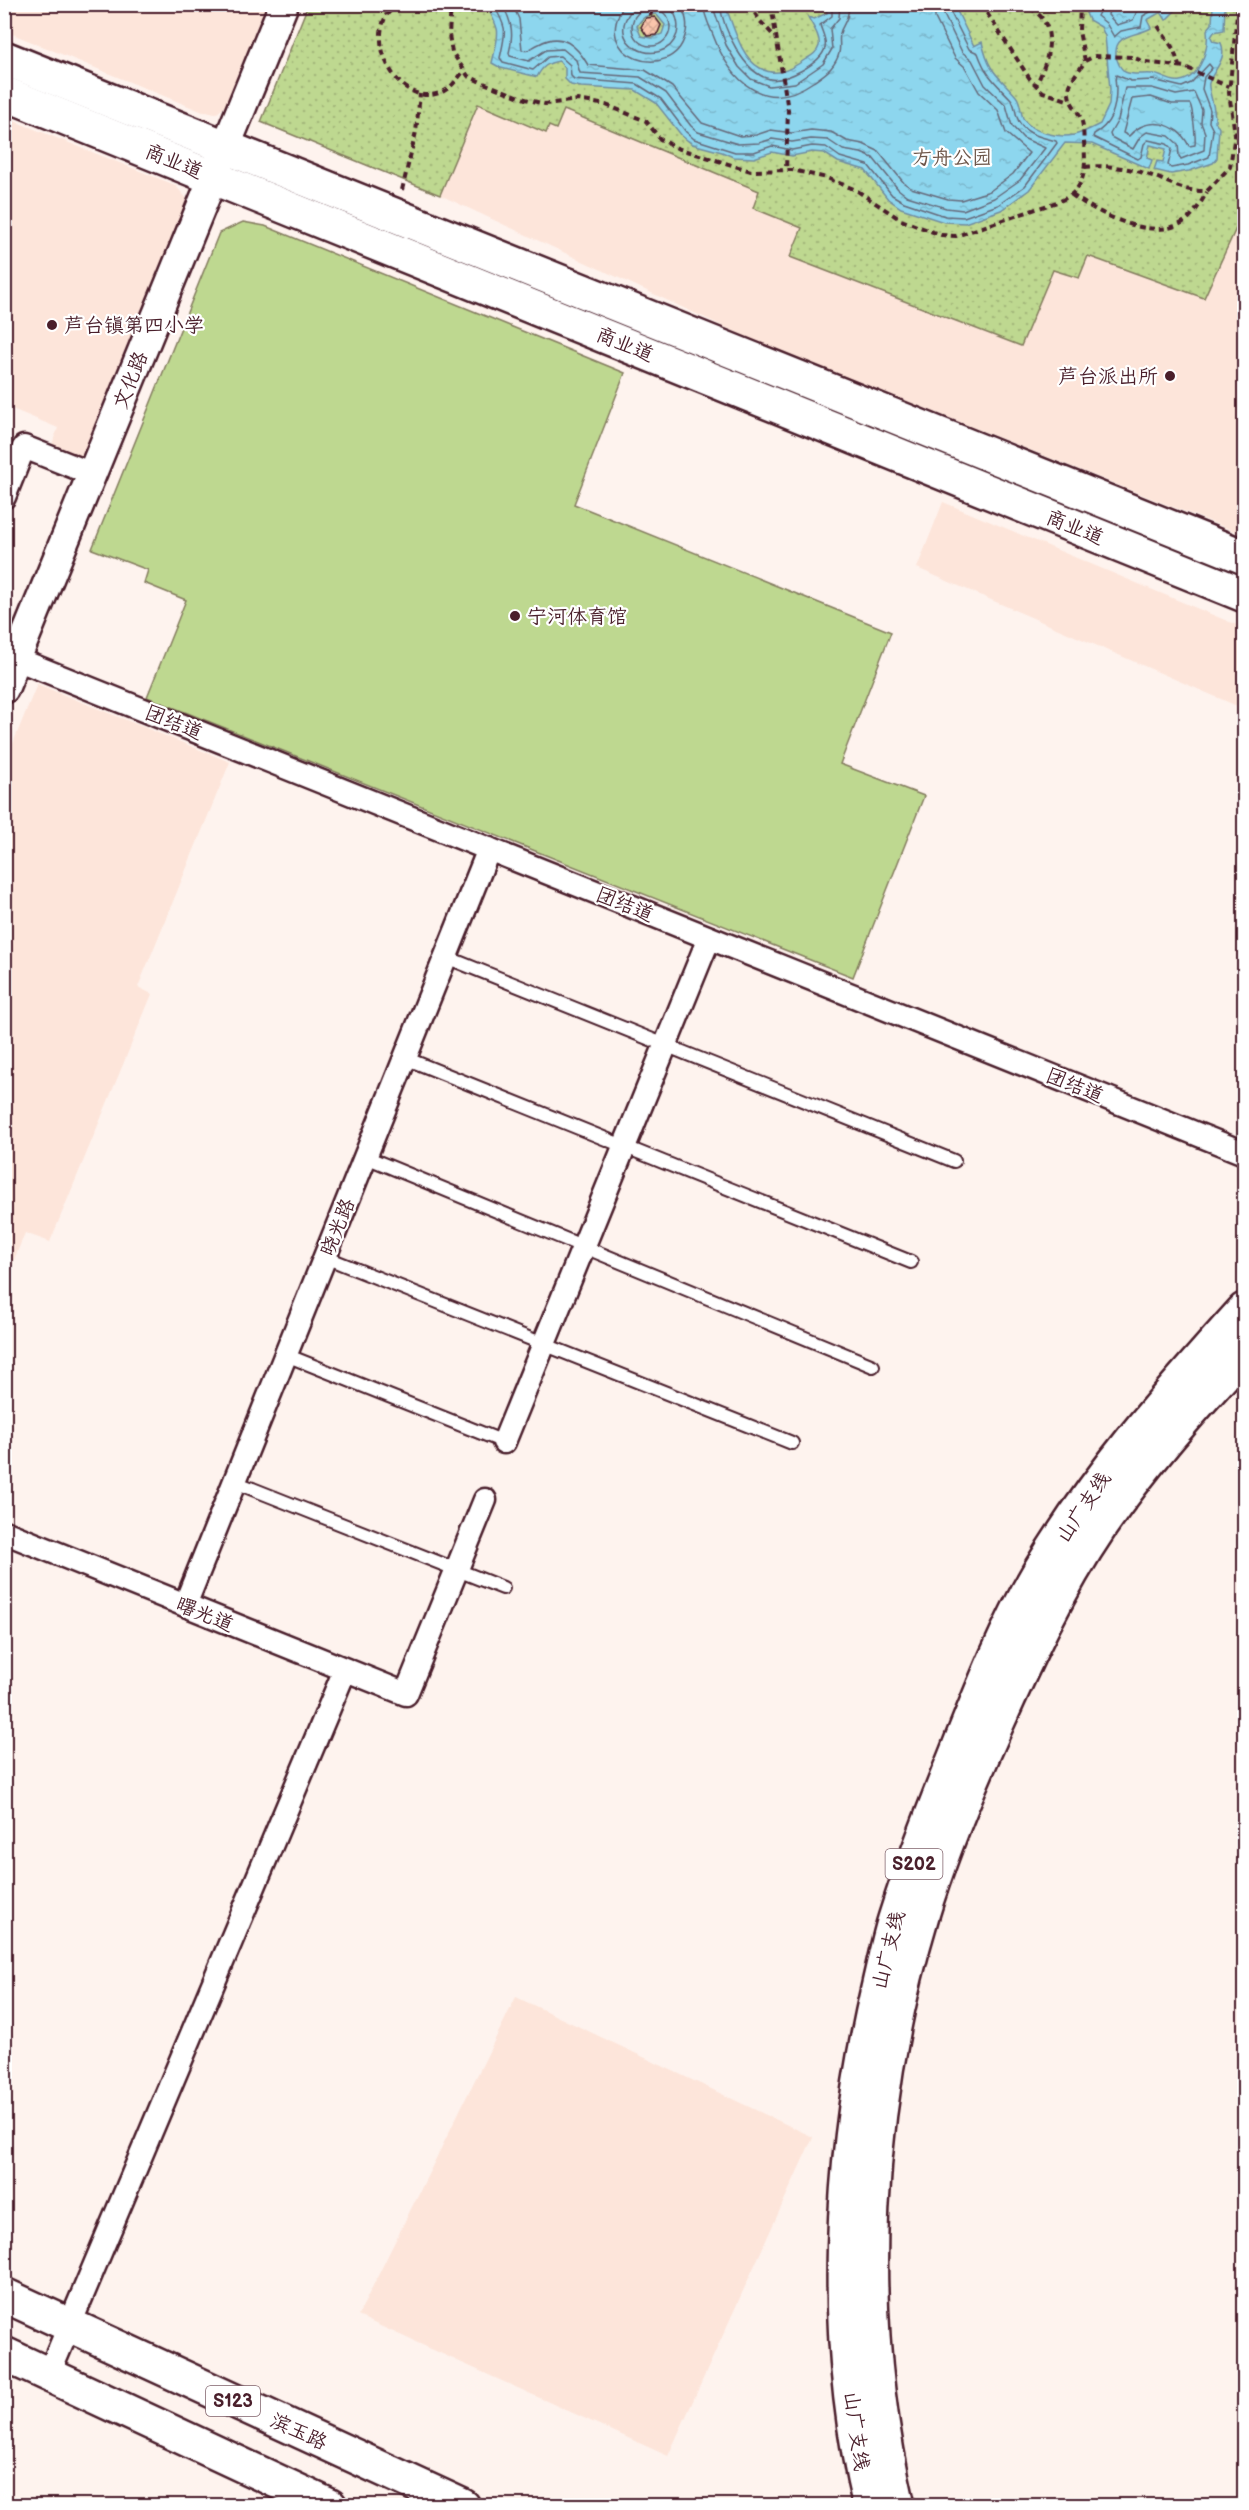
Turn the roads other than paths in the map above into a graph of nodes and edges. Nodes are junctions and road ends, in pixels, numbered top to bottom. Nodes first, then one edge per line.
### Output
1 (284, 4) edge
2 (4, 58) edge
3 (4, 93) edge
4 (226, 146) junction
5 (214, 177) junction
6 (92, 474) junction
7 (4, 496) edge
8 (1245, 557) edge
9 (1245, 596) edge
10 (11, 657) edge
11 (4, 689) edge
12 (489, 849) junction
13 (709, 938) junction
14 (446, 957) junction
15 (665, 1045) junction
16 (405, 1058) junction
17 (624, 1146) junction
18 (1245, 1153) edge
19 (366, 1157) junction
20 (954, 1161) dead end
21 (583, 1246) junction
22 (325, 1257) junction
23 (911, 1262) dead end
24 (1245, 1310) edge
25 (544, 1344) junction
26 (1245, 1353) edge
27 (286, 1355) junction
28 (873, 1366) dead end
29 (504, 1442) joint
30 (792, 1443) dead end
31 (235, 1482) junction
32 (485, 1500) dead end
33 (4, 1532) edge
34 (457, 1570) junction
35 (503, 1588) dead end
36 (185, 1605) junction
37 (345, 1670) junction
38 (4, 2295) edge
39 (70, 2326) junction
40 (4, 2354) edge
41 (49, 2374) junction
42 (292, 2498) edge
43 (330, 2505) edge
44 (463, 2505) edge
45 (870, 2505) edge
46 (898, 2505) edge

1 - 4 street, 文化路
2 - 4 main road, 商业道
3 - 5 main road, 商业道
4 - 5 street, 文化路
4 - 8 main road, 商业道
5 - 6 street, 文化路
5 - 9 main road, 商业道
6 - 7 street
6 - 10 street, 文化路
10 - 11 street, 文化路
10 - 12 street, 团结道
12 - 13 street, 团结道
12 - 14 street, 晓光路
13 - 15 street
13 - 18 street, 团结道
14 - 15 lane
14 - 16 street, 晓光路
15 - 17 street
15 - 20 lane
16 - 17 lane
16 - 19 street, 晓光路
17 - 21 street
17 - 23 lane
19 - 21 lane
19 - 22 street, 晓光路
21 - 25 street
21 - 28 lane
22 - 25 lane
22 - 27 street, 晓光路
24 - 45 main road, 山广支线 / S202
25 - 29 street
25 - 30 lane
26 - 46 main road, 山广支线 / S202
27 - 29 lane
27 - 31 street, 晓光路
31 - 34 lane
31 - 36 street, 晓光路
32 - 34 street
33 - 36 street, 曙光道
34 - 35 lane
34 - 37 street, 曙光道
36 - 37 street, 曙光道
37 - 39 street
38 - 39 main road, 滨玉路 / S123
39 - 41 street
39 - 44 main road, 滨玉路 / S123
40 - 41 main road, S123
41 - 42 main road, S123
42 - 43 main road, S123

